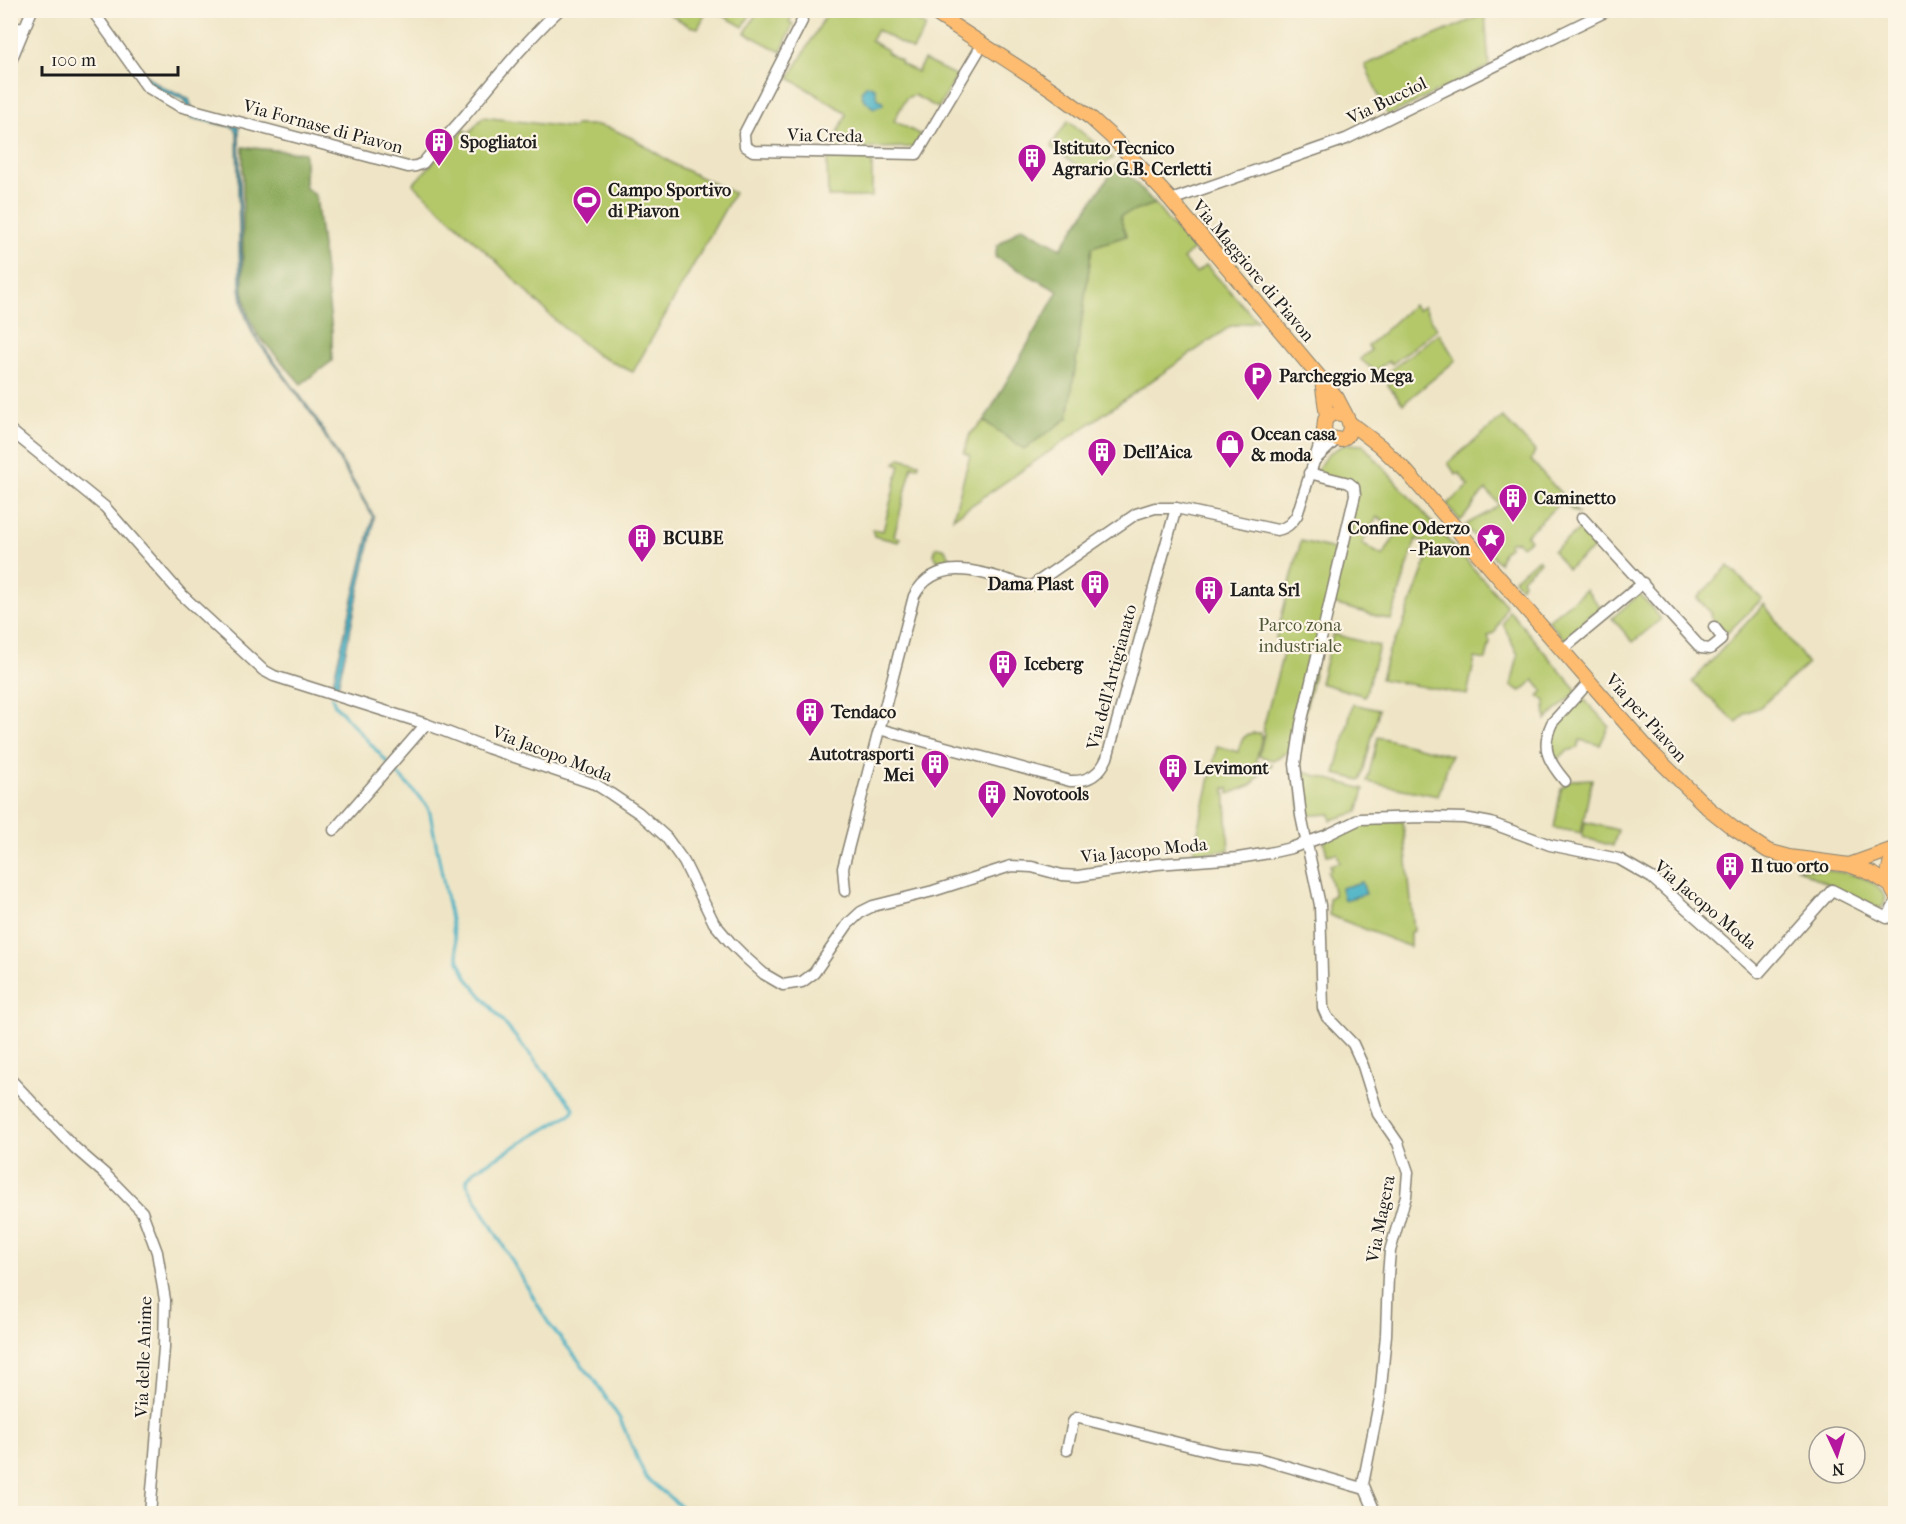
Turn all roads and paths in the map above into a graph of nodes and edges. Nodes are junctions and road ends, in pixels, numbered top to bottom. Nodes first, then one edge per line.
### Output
1 (32, 10) edge
2 (92, 10) edge
3 (559, 10) edge
4 (930, 10) edge
5 (1609, 10) edge
6 (802, 21) dead end
7 (10, 27) edge
8 (24, 29) junction
9 (982, 45) junction
10 (10, 63) edge
11 (1171, 200) junction
12 (1322, 380) junction
13 (1325, 424) junction
14 (1345, 428) junction
15 (10, 430) edge
16 (1315, 460) junction
17 (1309, 474) junction
18 (1176, 508) junction
19 (1582, 518) dead end
20 (1643, 583) junction
21 (1714, 627) dead end
22 (1562, 650) junction
23 (1589, 682) junction
24 (426, 724) junction
25 (879, 729) junction
26 (1565, 781) dead end
27 (334, 830) dead end
28 (1307, 842) junction
29 (1896, 849) edge
30 (1849, 865) junction
31 (1893, 890) edge
32 (845, 891) dead end
33 (1896, 902) edge
34 (10, 1079) edge
35 (1067, 1450) dead end
36 (1365, 1489) junction
37 (150, 1514) edge
38 (1376, 1514) edge

1 - 8 street
2 - 3 street, Via Fornase di Piavon
4 - 9 main road, Via Maggiore di Piavon
5 - 11 street, Via Bucciol
6 - 9 street, Via Creda
7 - 8 street
8 - 10 street
9 - 11 main road, Via Maggiore di Piavon
11 - 12 main road, Via Maggiore di Piavon
12 - 13 main road
12 - 14 main road, Via Maggiore di Piavon
13 - 14 main road
13 - 14 main road
13 - 16 street
14 - 16 street
14 - 22 main road, Via per Piavon
15 - 24 street, Via Jacopo Moda
16 - 17 street
17 - 18 street
17 - 28 street
18 - 25 street
18 - 25 street, Via dell'Artigianato
19 - 20 street
20 - 21 street
20 - 22 street
22 - 23 main road, Via per Piavon
23 - 26 street
23 - 30 main road, Via per Piavon
24 - 27 street
24 - 28 street, Via Jacopo Moda
25 - 32 street
28 - 33 street, Via Jacopo Moda
28 - 36 street, Via Magera
29 - 30 main road, Via per Piavon
29 - 31 main road
30 - 31 main road, Via per Piavon
34 - 37 street, Via delle Anime
35 - 36 street
36 - 38 street, Via Magera

